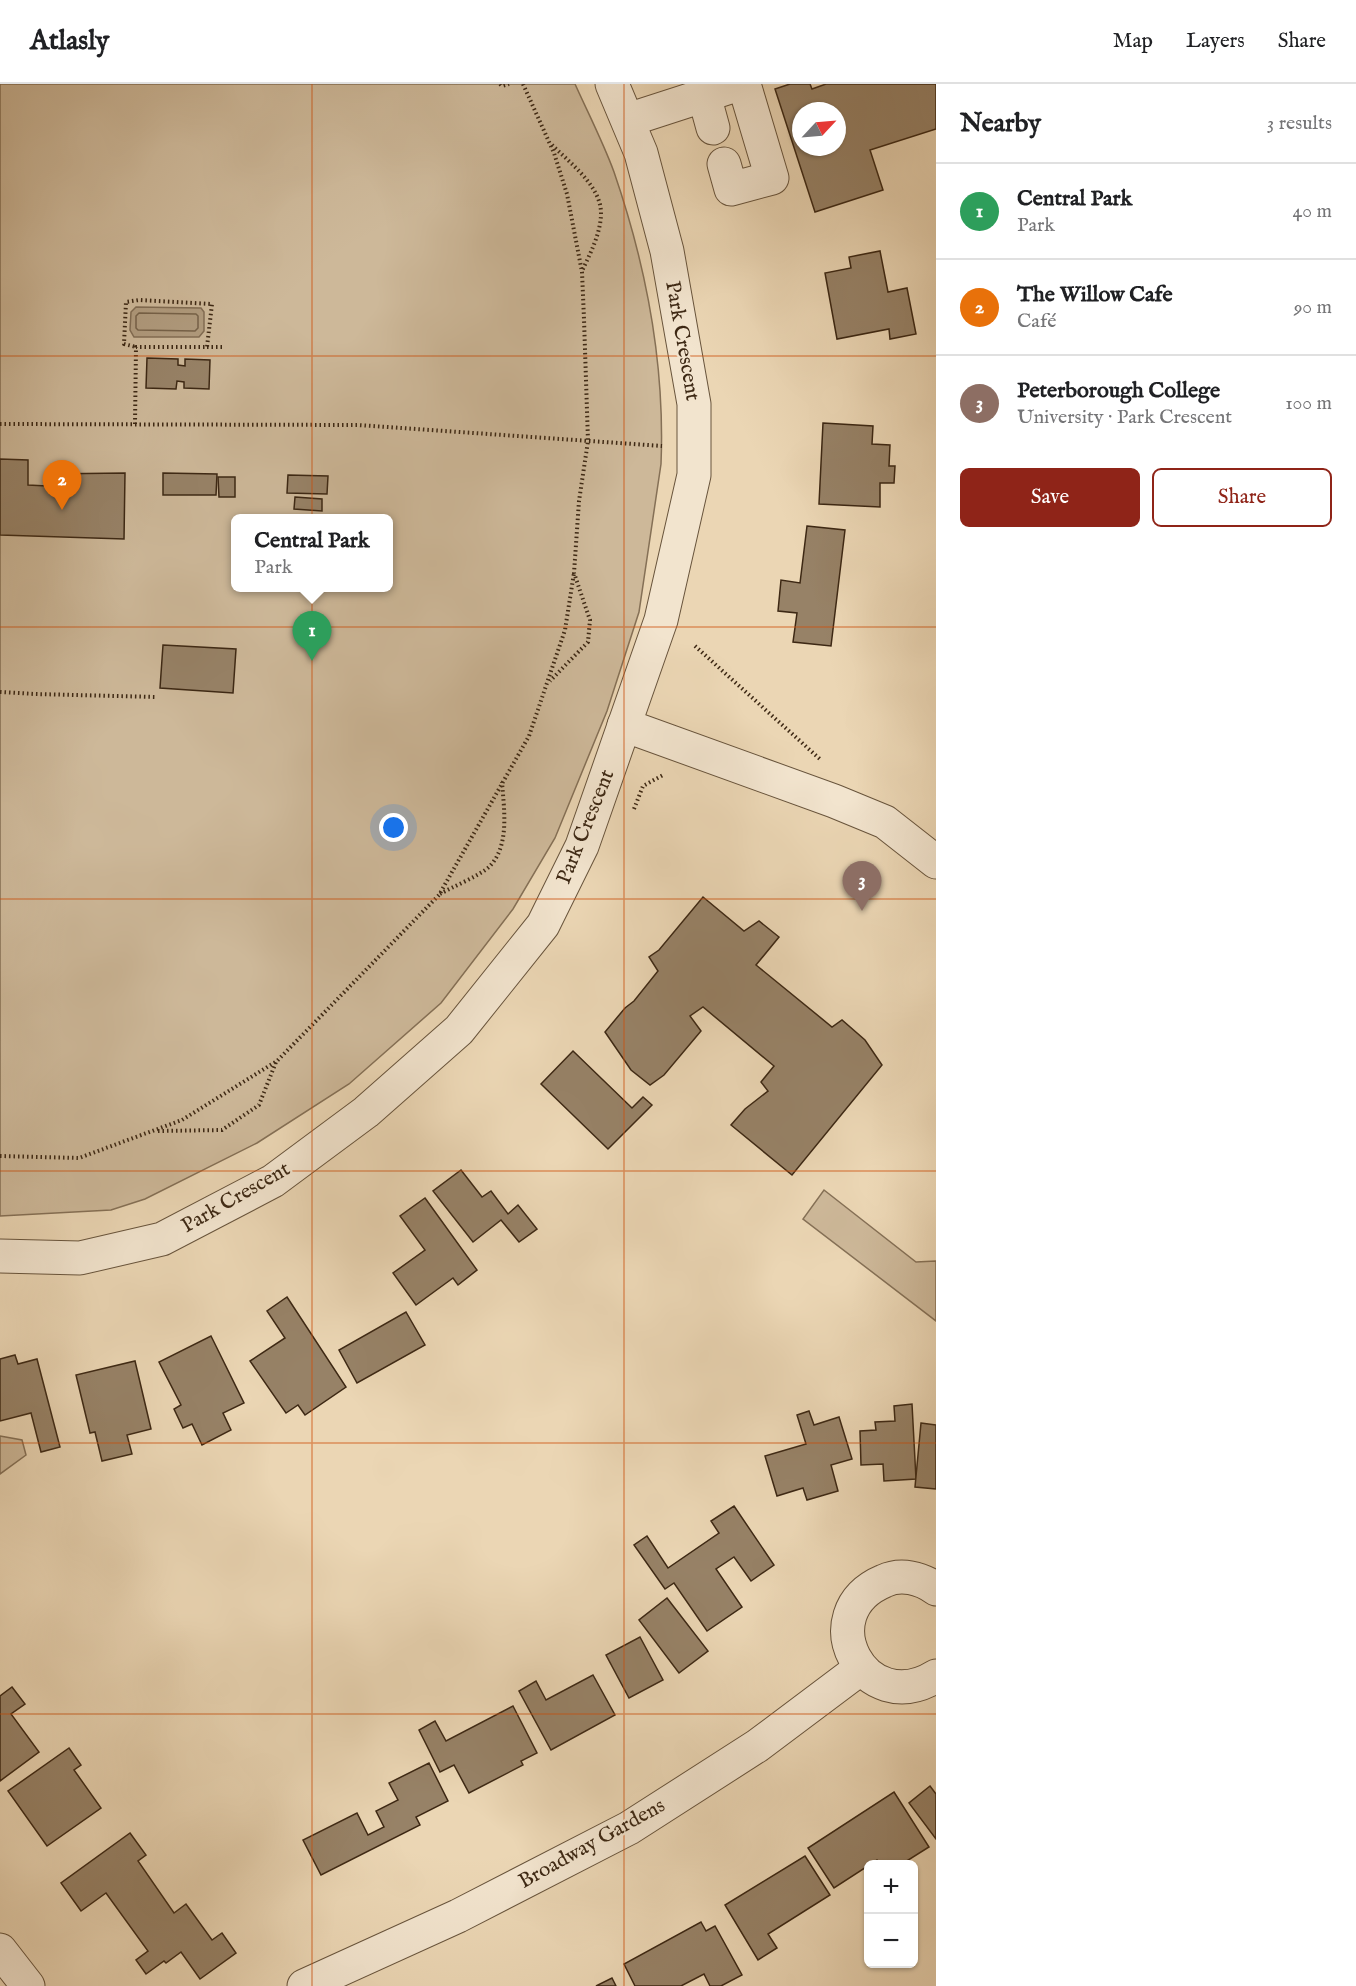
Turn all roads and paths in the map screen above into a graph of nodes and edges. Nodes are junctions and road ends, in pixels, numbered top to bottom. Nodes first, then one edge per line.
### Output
1 (500, 84) edge
2 (509, 84) edge
3 (523, 84) edge
4 (739, 84) edge
5 (744, 84) edge
6 (704, 95) junction
7 (622, 96) edge
8 (713, 128) dead end
9 (549, 142) junction
10 (724, 164) dead end
11 (582, 272) junction
12 (136, 347) junction
13 (207, 347) junction
14 (225, 347) dead end
15 (0, 424) edge
16 (135, 424) junction
17 (588, 441) junction
18 (695, 447) junction
19 (574, 573) junction
20 (695, 646) dead end
21 (547, 684) junction
22 (0, 692) edge
23 (157, 697) dead end
24 (624, 725) junction
25 (821, 760) dead end
26 (502, 782) junction
27 (936, 862) edge
28 (439, 895) junction
29 (277, 1061) junction
30 (153, 1131) junction
31 (0, 1156) edge
32 (0, 1256) edge
33 (936, 1589) edge
34 (861, 1668) junction
35 (936, 1676) edge
36 (0, 1950) edge
37 (28, 1986) edge
38 (304, 1986) edge

1 - 2 path
3 - 9 path
4 - 6 street
5 - 10 street
6 - 7 street
6 - 8 street
7 - 18 street, Park Crescent
9 - 11 path
9 - 11 path
11 - 17 path
12 - 13 path
12 - 13 path
12 - 16 path
13 - 14 path
15 - 16 path
16 - 17 path
17 - 18 path
17 - 19 path
18 - 24 street, Park Crescent
19 - 21 path
19 - 21 path
20 - 25 path
21 - 26 path
22 - 23 path
24 - 27 street
24 - 32 street, Park Crescent
26 - 28 path
26 - 28 path
28 - 29 path
29 - 30 path
29 - 30 path
30 - 31 path
33 - 34 street
34 - 35 street
34 - 38 street, Broadway Gardens
36 - 37 street

